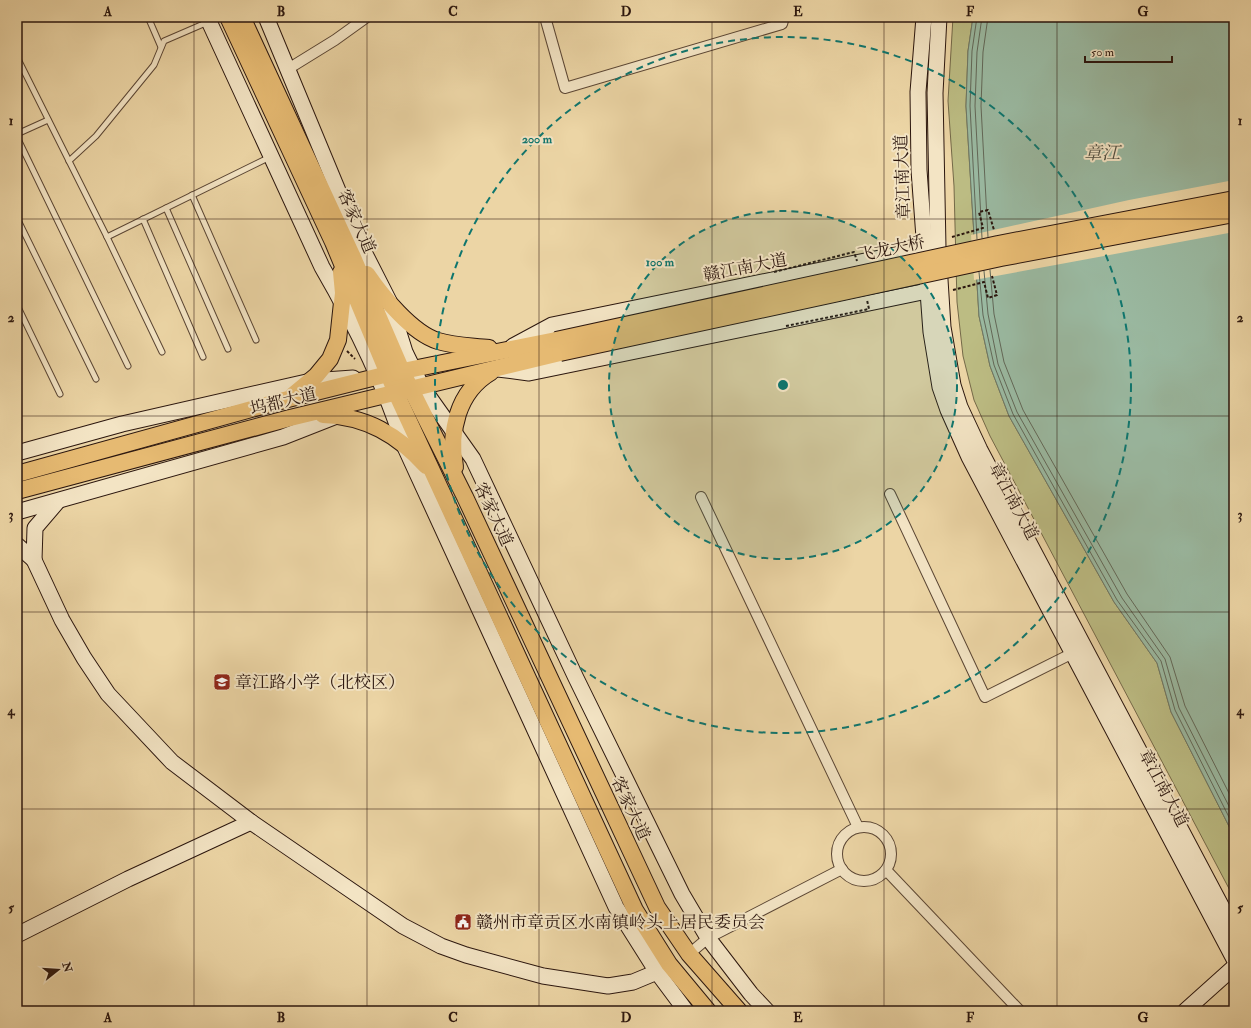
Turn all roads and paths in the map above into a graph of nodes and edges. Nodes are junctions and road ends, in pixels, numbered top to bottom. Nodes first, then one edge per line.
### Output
1 (148, 17) edge
2 (228, 17) edge
3 (242, 17) edge
4 (266, 17) edge
5 (367, 17) edge
6 (545, 17) edge
7 (924, 17) edge
8 (939, 17) edge
9 (782, 18) edge
10 (208, 19) edge
11 (161, 48) junction
12 (17, 57) edge
13 (288, 69) junction
14 (48, 120) junction
15 (17, 136) edge
16 (271, 157) junction
17 (69, 161) junction
18 (192, 196) junction
19 (1234, 199) edge
20 (166, 208) junction
21 (1234, 214) edge
22 (17, 218) edge
23 (143, 219) junction
24 (951, 230) dead end
25 (994, 230) dead end
26 (107, 236) junction
27 (333, 242) junction
28 (924, 250) junction
29 (352, 255) junction
30 (992, 276) dead end
31 (952, 283) dead end
32 (952, 290) junction
33 (927, 291) junction
34 (951, 294) dead end
35 (342, 301) junction
36 (389, 301) junction
37 (17, 305) edge
38 (256, 340) dead end
39 (558, 346) junction
40 (507, 349) junction
41 (228, 350) dead end
42 (162, 352) dead end
43 (204, 357) dead end
44 (128, 366) dead end
45 (497, 369) junction
46 (392, 373) junction
47 (96, 379) dead end
48 (311, 381) junction
49 (417, 388) junction
50 (60, 394) dead end
51 (390, 395) junction
52 (284, 400) junction
53 (336, 416) junction
54 (290, 418) junction
55 (453, 430) junction
56 (404, 445) junction
57 (17, 453) edge
58 (17, 474) edge
59 (441, 488) junction
60 (17, 491) edge
61 (890, 494) dead end
62 (465, 497) junction
63 (701, 497) dead end
64 (58, 501) junction
65 (17, 512) edge
66 (17, 545) edge
67 (34, 560) junction
68 (1073, 653) junction
69 (251, 822) junction
70 (858, 827) junction
71 (842, 869) junction
72 (886, 870) junction
73 (1234, 930) edge
74 (17, 935) edge
75 (708, 938) junction
76 (689, 954) junction
77 (1234, 959) edge
78 (1234, 967) edge
79 (663, 968) junction
80 (686, 1011) edge
81 (708, 1011) edge
82 (739, 1011) edge
83 (767, 1011) edge
84 (1020, 1011) edge
85 (1185, 1011) edge

1 - 11 lane
2 - 27 main road, 客家大道
3 - 29 main road, 客家大道
4 - 13 street
5 - 13 street
6 - 9 street
7 - 28 street, 章江南大道
8 - 73 street, 章江南大道
10 - 11 lane
10 - 16 street
11 - 17 lane
12 - 14 lane
13 - 36 street
14 - 15 lane
14 - 17 lane
15 - 44 lane
16 - 18 lane
16 - 35 street
17 - 26 lane
18 - 20 lane
18 - 38 lane
19 - 39 main road, 飞龙大桥, bridge
20 - 23 lane
20 - 41 lane
21 - 39 main road, 飞龙大桥, bridge
22 - 47 lane
23 - 26 lane
23 - 43 lane
24 - 25 path
26 - 42 lane
27 - 35 main road
27 - 46 main road, 客家大道
28 - 33 street, 章江南大道
28 - 40 street, 赣江南大道
29 - 36 main road
29 - 46 main road, 客家大道
30 - 32 path
31 - 32 path
32 - 34 path
33 - 45 street
33 - 68 street, 章江南大道
35 - 46 street
35 - 48 main road
36 - 40 main road
36 - 46 street
37 - 50 lane
39 - 40 main road, 坞都大道
39 - 45 main road, 坞都大道
40 - 46 main road, 坞都大道
45 - 49 main road, 坞都大道
45 - 55 main road
46 - 48 street
46 - 49 main road, 客家大道
46 - 51 main road, 客家大道
46 - 52 main road, 坞都大道
48 - 52 main road
48 - 57 street
49 - 51 main road, 坞都大道
49 - 55 street
49 - 62 main road, 客家大道
51 - 53 street
51 - 54 main road, 坞都大道
51 - 56 street
51 - 59 main road, 客家大道
52 - 58 main road, 坞都大道
53 - 54 main road
53 - 56 main road
53 - 64 street
54 - 60 main road, 坞都大道
55 - 62 main road
55 - 75 street
56 - 59 main road
56 - 79 street
59 - 79 main road, 客家大道
61 - 68 street
62 - 76 main road, 客家大道
63 - 70 street
64 - 65 street
64 - 67 street
66 - 67 street
67 - 69 street
68 - 77 street, 章江南大道
69 - 74 street
69 - 79 street
70 - 71 street
70 - 72 street
71 - 72 street
71 - 75 street
72 - 84 street
75 - 76 street
75 - 83 street
76 - 82 main road, 客家大道
78 - 85 street
79 - 80 street
79 - 81 main road, 客家大道

